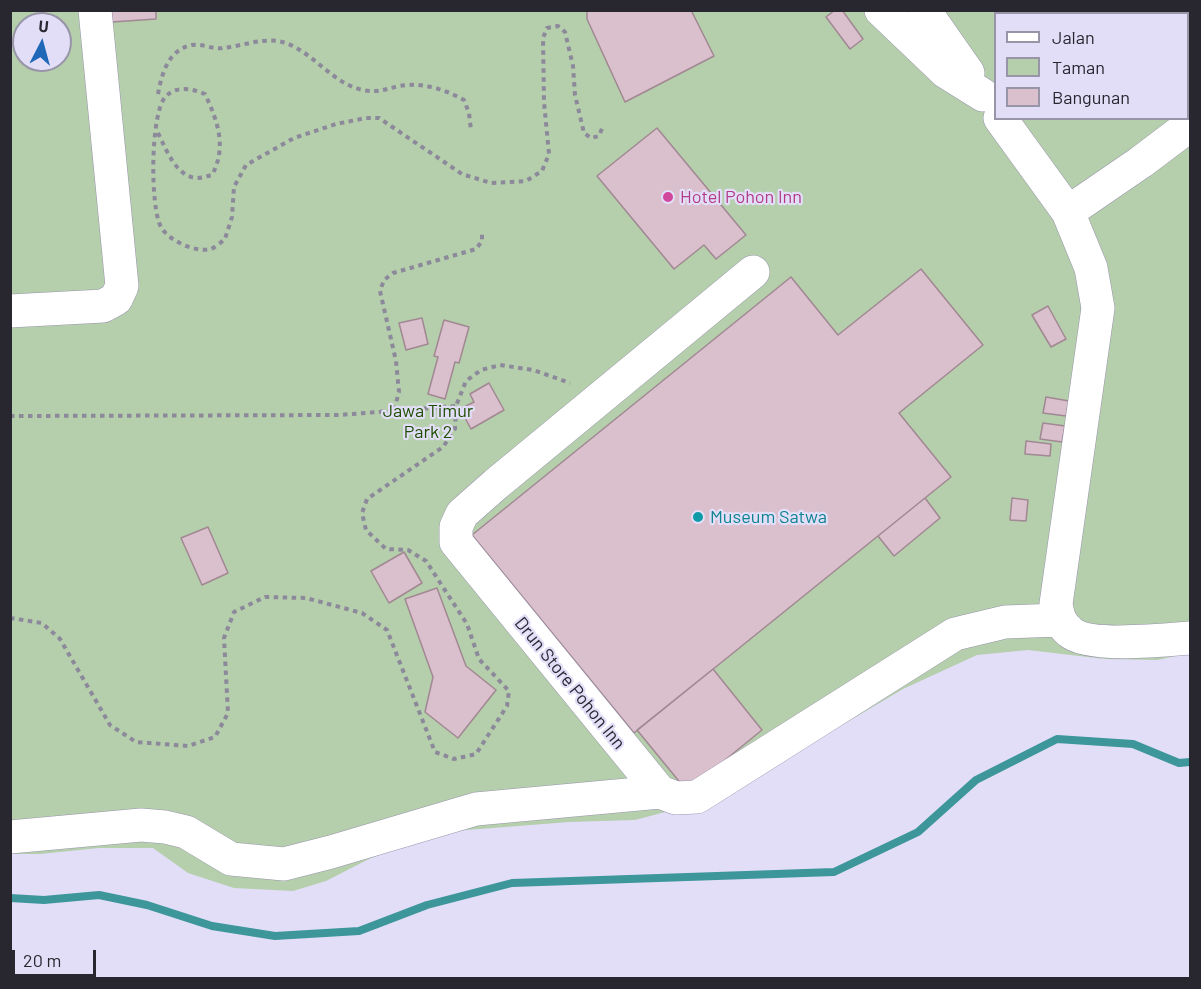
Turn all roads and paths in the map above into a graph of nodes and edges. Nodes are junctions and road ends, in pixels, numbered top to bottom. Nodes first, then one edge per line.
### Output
1 (95, 10) edge
2 (881, 10) edge
3 (929, 12) edge
4 (158, 94) dead end
5 (993, 108) edge
6 (1002, 120) edge
7 (1191, 125) edge
8 (603, 126) dead end
9 (471, 130) dead end
10 (158, 133) dead end
11 (1068, 212) junction
12 (482, 231) dead end
13 (753, 272) dead end
14 (10, 311) edge
15 (605, 395) junction
16 (456, 406) junction
17 (394, 410) junction
18 (10, 416) edge
19 (10, 618) edge
20 (1059, 620) junction
21 (1191, 638) edge
22 (660, 792) junction
23 (10, 837) edge

1 - 14 lane
2 - 5 lane
3 - 5 lane
4 - 9 path
6 - 11 lane
7 - 11 lane
8 - 10 path
11 - 20 lane
12 - 17 path
13 - 15 lane, Drun Store Pohon Inn
15 - 16 path
15 - 22 lane, Drun Store Pohon Inn
16 - 17 path
16 - 19 path
17 - 18 path
20 - 21 lane
20 - 22 lane
22 - 23 lane

